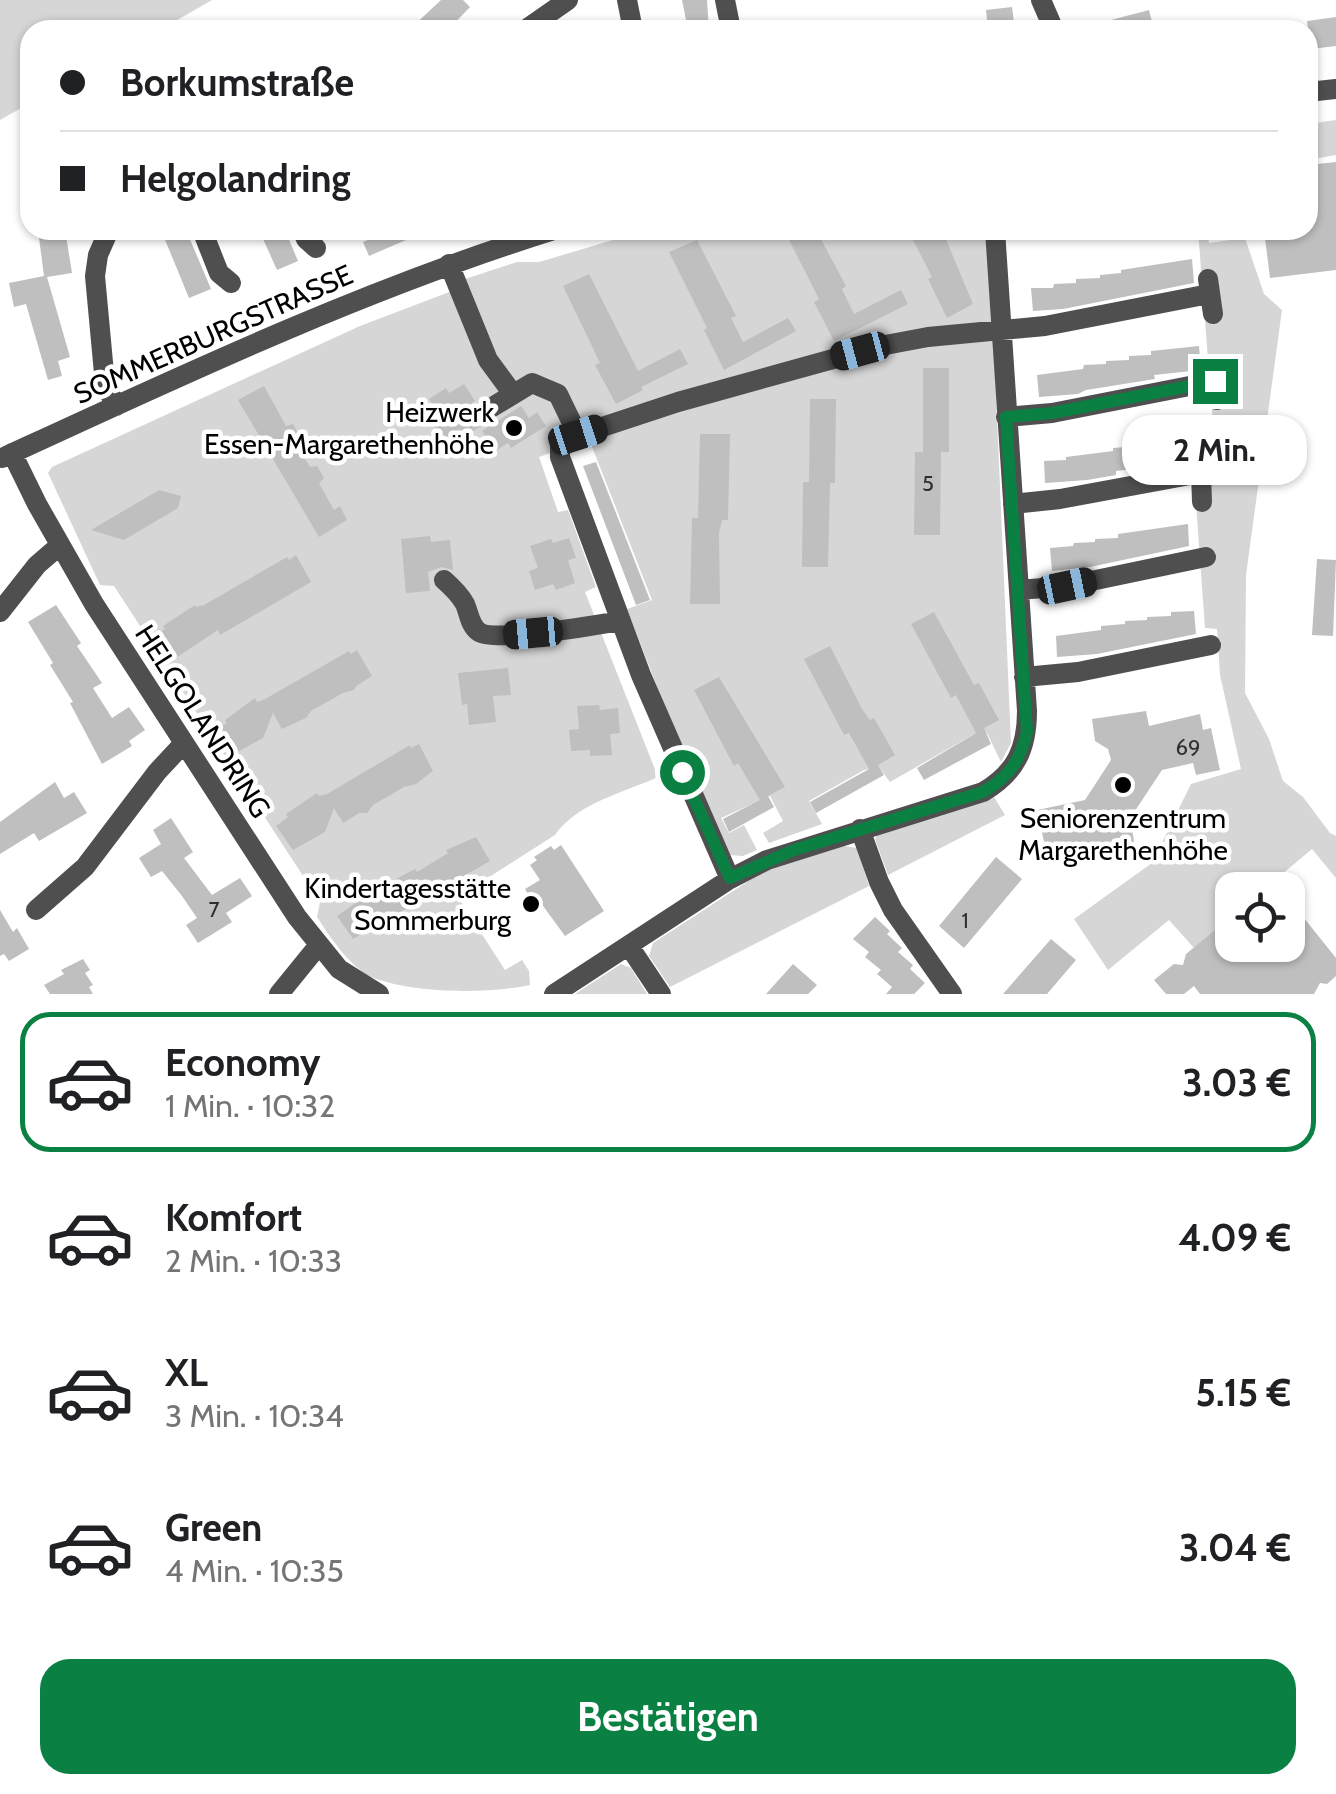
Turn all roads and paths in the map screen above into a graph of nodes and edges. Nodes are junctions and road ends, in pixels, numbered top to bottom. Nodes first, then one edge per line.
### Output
1 (568, 0) edge
2 (539, 20) edge
3 (105, 240) edge
4 (206, 240) edge
5 (306, 240) edge
6 (523, 240) edge
7 (995, 240) edge
8 (316, 248) dead end
9 (449, 264) junction
10 (231, 283) dead end
11 (1210, 296) dead end
12 (1000, 330) junction
13 (1216, 382) dead end
14 (513, 394) junction
15 (116, 406) junction
16 (489, 409) dead end
17 (1006, 417) junction
18 (572, 423) dead end
19 (6, 456) edge
20 (1202, 502) dead end
21 (1013, 504) junction
22 (59, 546) junction
23 (1207, 559) dead end
24 (444, 580) dead end
25 (1019, 590) junction
26 (0, 612) edge
27 (621, 621) junction
28 (1214, 667) dead end
29 (1024, 678) junction
30 (184, 743) junction
31 (860, 829) junction
32 (730, 878) junction
33 (36, 910) dead end
34 (318, 946) junction
35 (629, 946) junction
36 (279, 994) edge
37 (379, 994) edge
38 (554, 994) edge
39 (660, 994) edge
40 (952, 994) edge

1 - 2 street
3 - 15 street
4 - 10 street
5 - 8 street
6 - 9 street, SOMMERBURGSTRASSE
7 - 12 street
9 - 14 street
9 - 15 street, SOMMERBURGSTRASSE
11 - 12 street
12 - 17 street
12 - 27 street
13 - 17 street
14 - 16 street
14 - 18 street
15 - 19 street, SOMMERBURGSTRASSE
17 - 21 street
19 - 22 street, HELGOLANDRING
20 - 21 street
21 - 25 street
22 - 26 street
22 - 30 street, HELGOLANDRING
23 - 25 street
24 - 27 street
25 - 29 street
27 - 32 street
28 - 29 street
29 - 31 street
30 - 33 street
30 - 34 street, HELGOLANDRING
31 - 32 street
31 - 40 street
32 - 35 street
34 - 36 street
34 - 37 street, HELGOLANDRING
35 - 38 street
35 - 39 street

